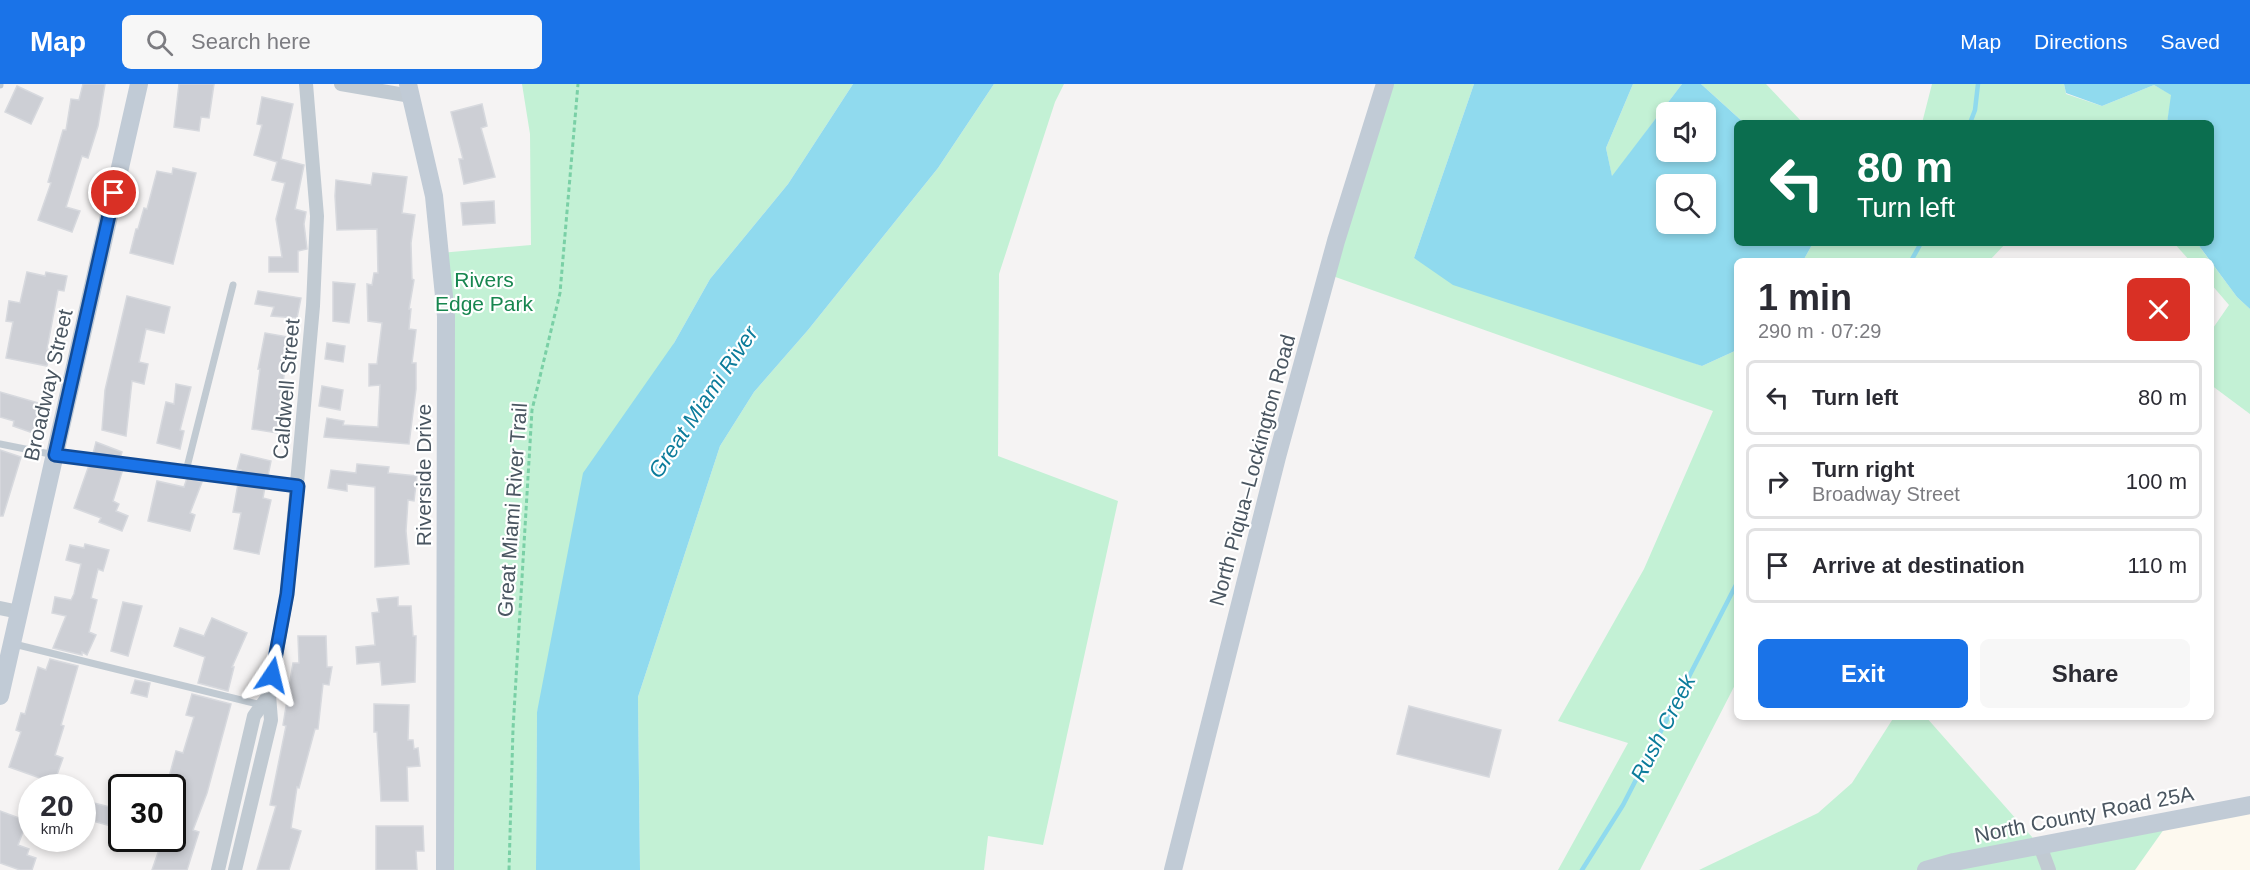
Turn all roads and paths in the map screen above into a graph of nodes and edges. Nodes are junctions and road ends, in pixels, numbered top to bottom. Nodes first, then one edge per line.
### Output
1 (139, 84) edge
2 (306, 84) edge
3 (341, 84) edge
4 (578, 84) edge
5 (1384, 84) edge
6 (409, 90) edge
7 (233, 285) dead end
8 (0, 444) edge
9 (55, 455) junction
10 (186, 471) junction
11 (298, 486) junction
12 (0, 608) edge
13 (19, 612) junction
14 (12, 643) junction
15 (0, 696) edge
16 (265, 700) junction
17 (2250, 805) edge
18 (228, 831) junction
19 (243, 834) junction
20 (2040, 846) junction
21 (218, 870) edge
22 (235, 870) edge
23 (445, 870) edge
24 (509, 870) edge
25 (1173, 870) edge
26 (1926, 870) edge
27 (2049, 870) edge

1 - 9 street, Broadway Street
2 - 11 street, Caldwell Street
3 - 6 street
4 - 24 path, Great Miami River Trail
5 - 25 street, North Piqua–Lockington Road
6 - 23 street, Riverside Drive
7 - 10 lane
8 - 9 lane
9 - 10 lane
9 - 13 street, Broadway Street
10 - 11 lane
11 - 16 street, Caldwell Street
12 - 13 street
13 - 14 street, Broadway Street
14 - 15 street, Broadway Street
14 - 16 lane
16 - 18 street, Caldwell Street
16 - 19 street, Caldwell Street
17 - 20 street, North County Road 25A
18 - 19 street
18 - 21 street, Caldwell Street
19 - 22 street, Caldwell Street
20 - 26 street, North County Road 25A
20 - 27 street

